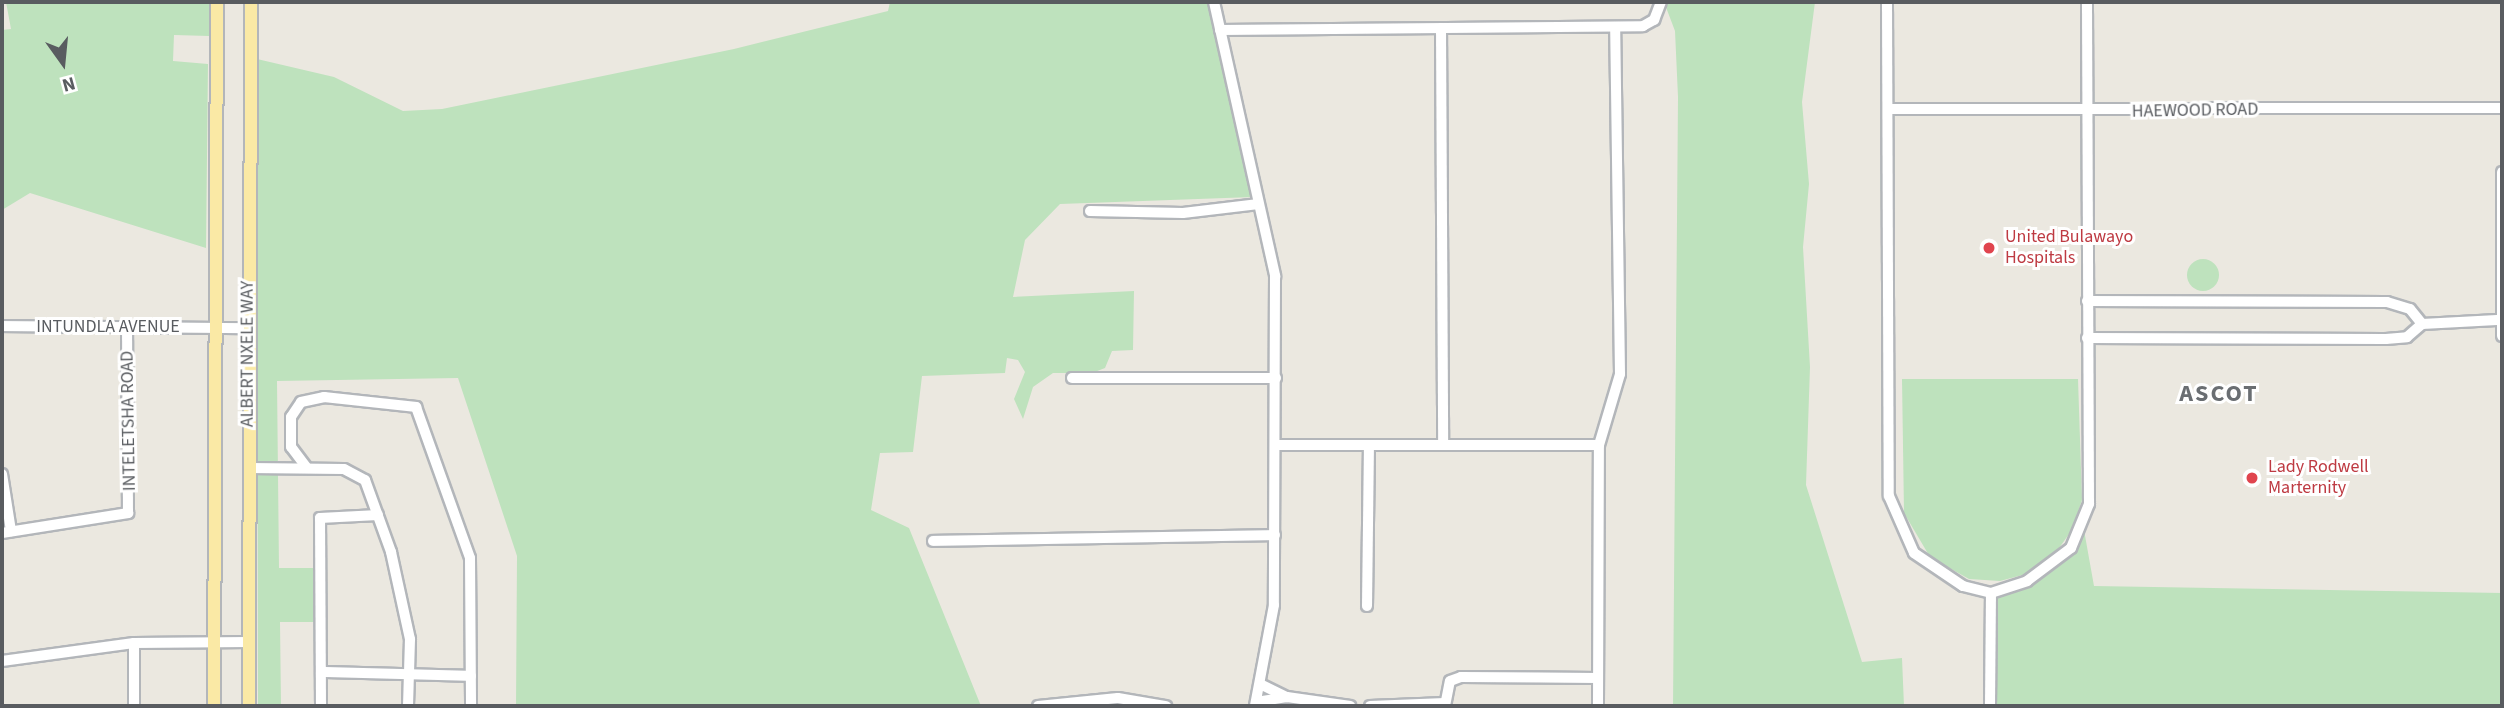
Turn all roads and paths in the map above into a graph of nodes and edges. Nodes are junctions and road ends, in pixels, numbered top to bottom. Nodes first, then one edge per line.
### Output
1 (217, 2) edge
2 (251, 2) edge
3 (1214, 2) edge
4 (1661, 2) edge
5 (1887, 2) edge
6 (2087, 2) edge
7 (1615, 27) junction
8 (1441, 28) junction
9 (1220, 30) junction
10 (2502, 108) edge
11 (1889, 109) junction
12 (2085, 112) junction
13 (2502, 172) edge
14 (1258, 204) junction
15 (1090, 211) dead end
16 (2087, 301) junction
17 (2497, 320) junction
18 (2422, 324) junction
19 (2, 326) edge
20 (127, 326) junction
21 (215, 328) junction
22 (247, 328) junction
23 (2502, 336) edge
24 (2087, 338) junction
25 (1072, 378) dead end
26 (1276, 378) junction
27 (1276, 445) junction
28 (1369, 445) junction
29 (1443, 445) junction
30 (1599, 445) junction
31 (249, 468) junction
32 (307, 468) junction
33 (2, 474) edge
34 (378, 515) junction
35 (6, 532) edge
36 (1275, 536) junction
37 (933, 541) dead end
38 (1991, 593) junction
39 (1367, 606) dead end
40 (213, 642) junction
41 (249, 642) junction
42 (135, 643) junction
43 (2, 662) edge
44 (321, 672) junction
45 (411, 673) junction
46 (471, 676) junction
47 (1598, 678) junction
48 (1260, 684) junction
49 (1287, 697) junction
50 (1255, 704) edge
51 (1445, 705) edge
52 (134, 706) edge
53 (214, 706) edge
54 (249, 706) edge
55 (321, 706) edge
56 (408, 706) edge
57 (471, 706) edge
58 (1038, 706) edge
59 (1166, 706) edge
60 (1350, 706) edge
61 (1370, 706) edge
62 (1598, 706) edge
63 (1990, 706) edge

1 - 21 main road, ALBERT NXELE WAY
2 - 22 main road, ALBERT NXELE WAY
3 - 9 street
4 - 7 street
5 - 11 street
6 - 12 street
7 - 8 street
7 - 30 street
8 - 9 street
8 - 29 street
9 - 14 street
10 - 12 street, HAEWOOD ROAD
11 - 12 street, HAEWOOD ROAD
11 - 38 street
12 - 16 street
13 - 17 street
14 - 15 street
14 - 26 street
16 - 18 street
16 - 24 street
17 - 18 street
17 - 23 street
18 - 24 street
19 - 20 street, INTUNDLA AVENUE
20 - 21 street, INTUNDLA AVENUE
20 - 35 street, INTELETSHA ROAD
21 - 22 street, INTUNDLA AVENUE
21 - 40 main road, ALBERT NXELE WAY
22 - 31 main road, ALBERT NXELE WAY
24 - 38 street
25 - 26 street
26 - 27 street
27 - 28 street
27 - 36 street
28 - 29 street
28 - 39 street
29 - 30 street
30 - 47 street
31 - 32 street
31 - 41 main road, ALBERT NXELE WAY
32 - 34 street
32 - 46 street
33 - 35 street
34 - 44 street
34 - 45 street
36 - 37 street
36 - 48 street
38 - 63 street
40 - 41 street
40 - 42 street
40 - 53 main road, ALBERT NXELE WAY
41 - 54 main road, ALBERT NXELE WAY
42 - 43 street
42 - 52 street
44 - 45 street
44 - 55 street
45 - 46 street
45 - 56 street
46 - 57 street
47 - 51 street
47 - 62 street
48 - 49 street
48 - 50 street
49 - 50 street
49 - 60 street
51 - 61 street
58 - 59 street

